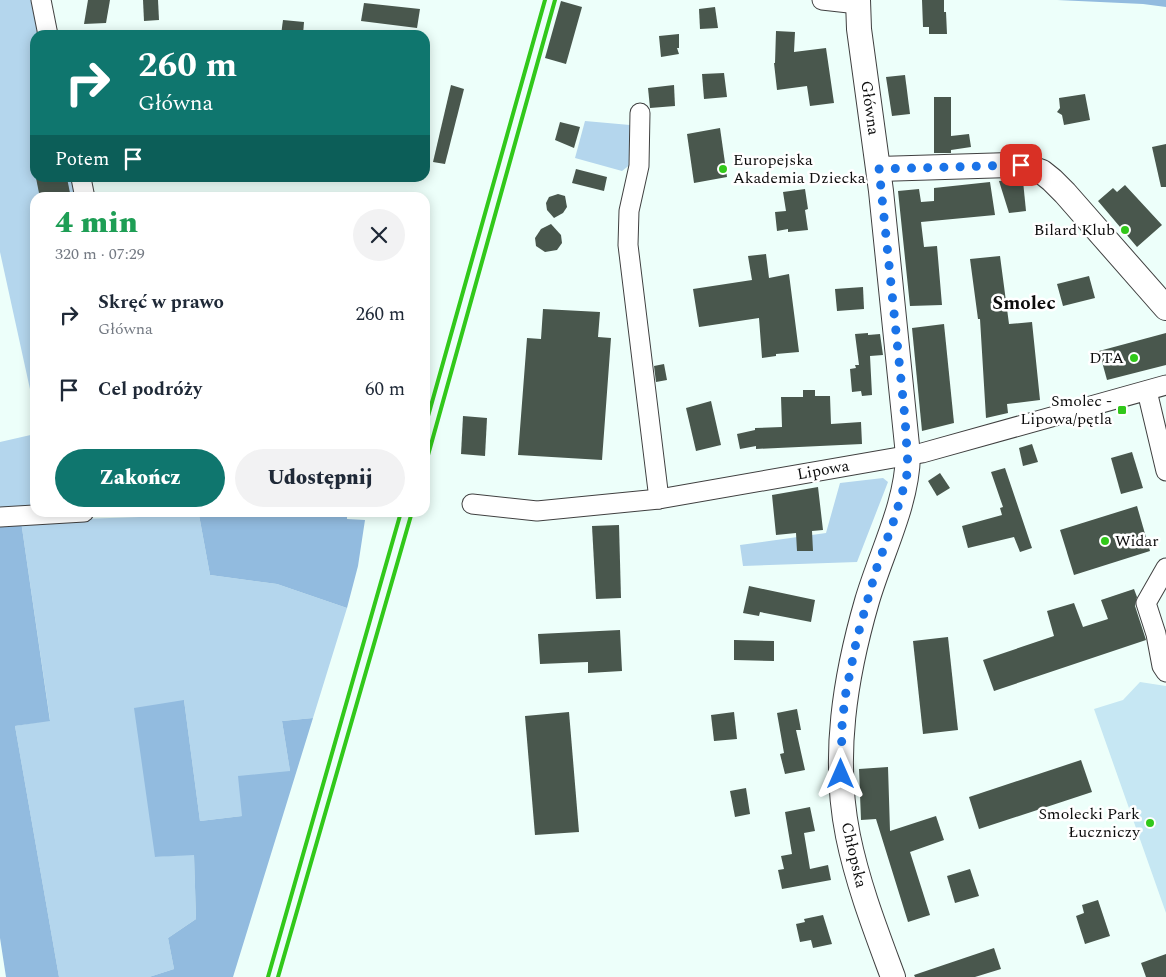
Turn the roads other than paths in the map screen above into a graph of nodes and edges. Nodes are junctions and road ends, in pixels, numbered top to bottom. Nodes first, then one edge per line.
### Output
1 (41, 0) edge
2 (822, 0) edge
3 (858, 2) edge
4 (47, 30) edge
5 (640, 113) dead end
6 (879, 169) junction
7 (1166, 308) edge
8 (1166, 386) edge
9 (1147, 391) junction
10 (908, 455) junction
11 (1166, 471) edge
12 (659, 499) junction
13 (472, 504) dead end
14 (30, 515) edge
15 (0, 517) edge
16 (1166, 568) edge
17 (1166, 672) edge
18 (893, 977) edge

1 - 4 street
2 - 3 street
3 - 6 street, Główna
5 - 12 street
6 - 7 street
6 - 10 street, Chłopska
8 - 9 street, Lipowa
9 - 10 street, Lipowa
9 - 11 street
10 - 12 street, Lipowa
10 - 18 street, Chłopska
12 - 13 street, Lipowa
14 - 15 street
16 - 17 street

